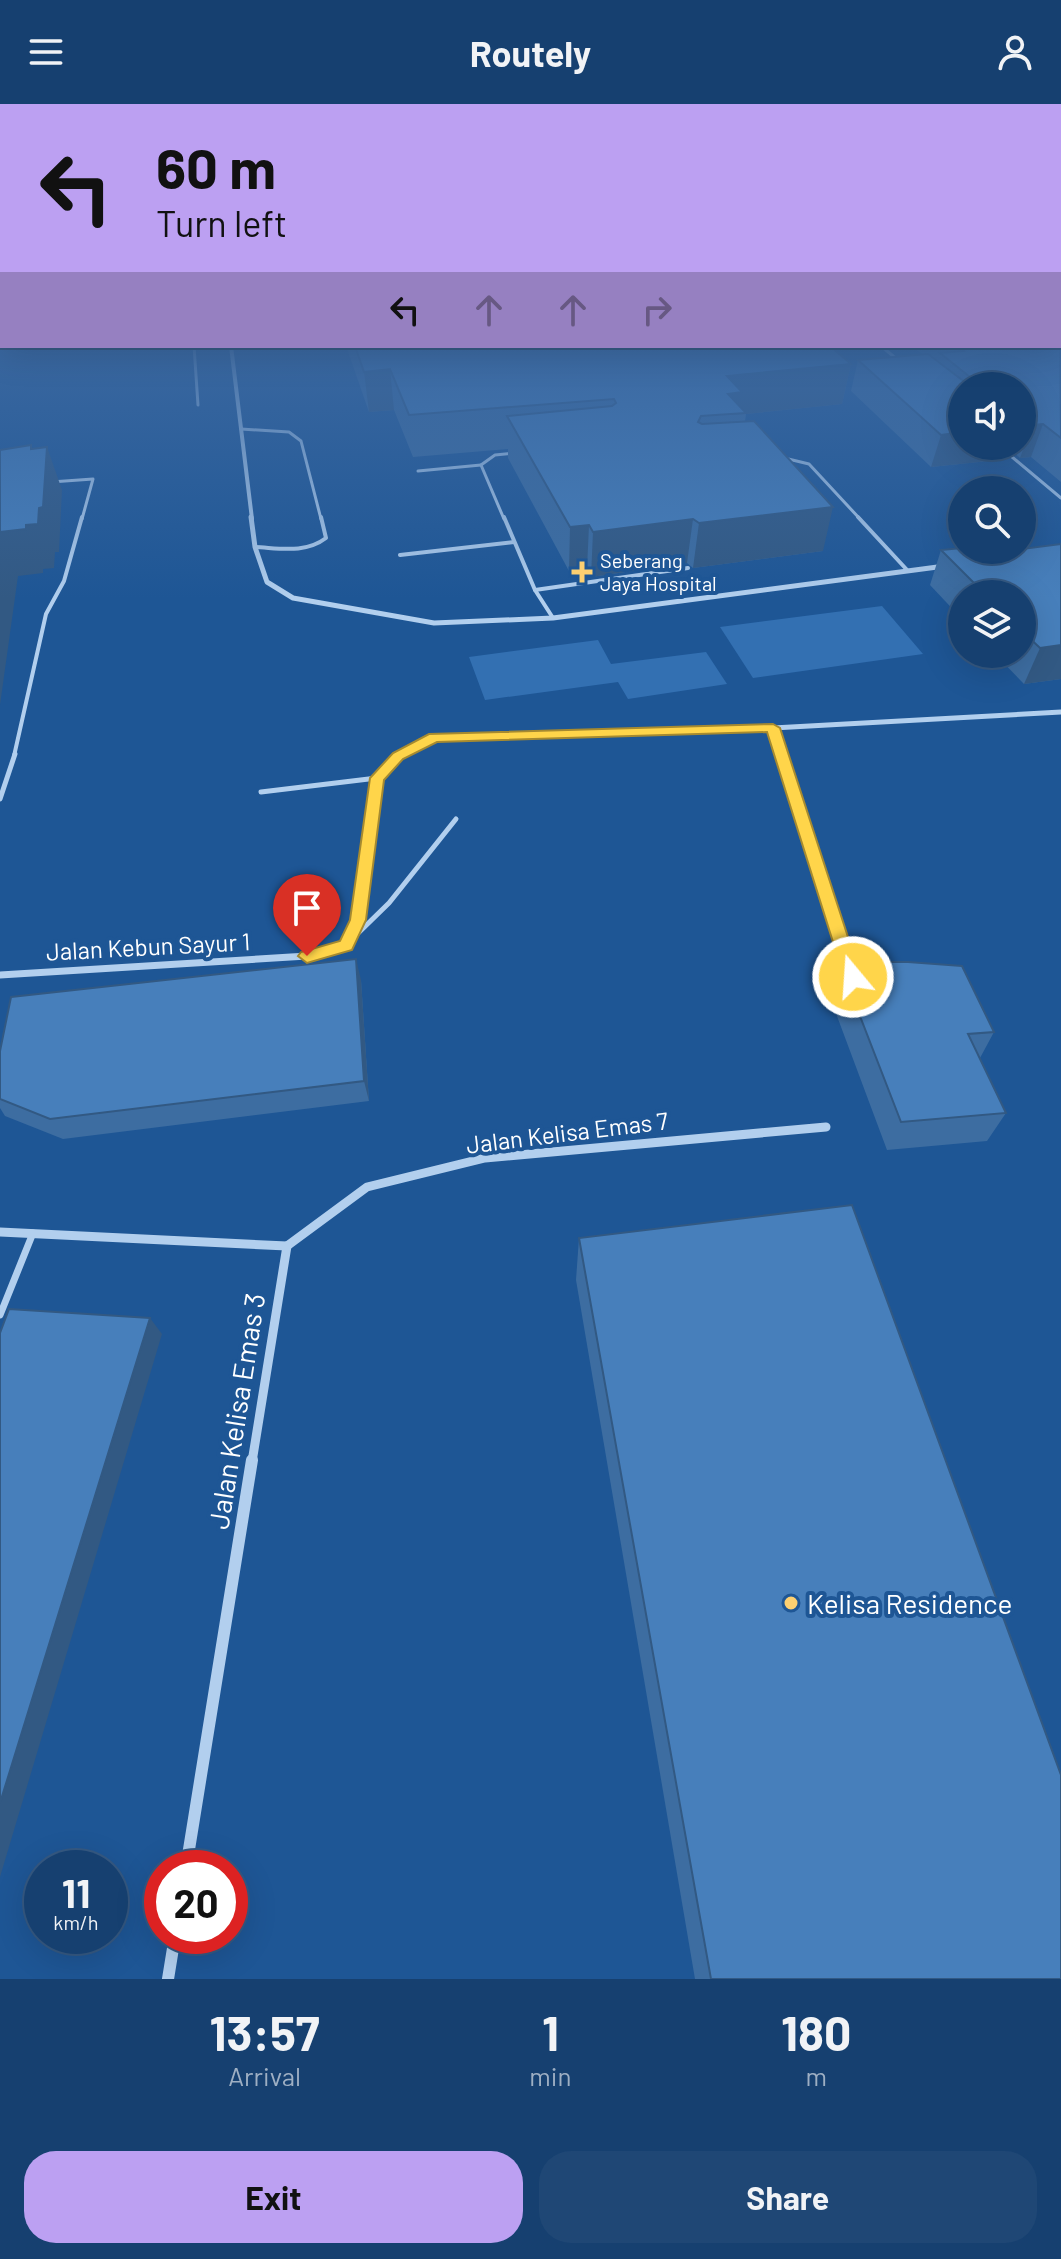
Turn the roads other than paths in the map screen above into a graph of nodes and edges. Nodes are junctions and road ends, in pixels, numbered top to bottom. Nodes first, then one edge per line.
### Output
1 (240, 424) edge
2 (241, 429) junction
3 (524, 452) edge
4 (771, 457) edge
5 (1016, 460) edge
6 (481, 465) junction
7 (418, 471) dead end
8 (48, 483) edge
9 (1061, 498) edge
10 (514, 542) junction
11 (255, 547) junction
12 (400, 555) dead end
13 (954, 565) edge
14 (688, 568) edge
15 (908, 571) junction
16 (535, 590) junction
17 (553, 618) junction
18 (1061, 712) edge
19 (773, 728) junction
20 (0, 774) edge
21 (10, 774) junction
22 (377, 778) junction
23 (261, 792) dead end
24 (0, 799) edge
25 (456, 819) dead end
26 (346, 946) junction
27 (0, 975) edge
28 (853, 977) edge
29 (826, 1127) dead end
30 (0, 1232) edge
31 (33, 1233) junction
32 (287, 1246) junction
33 (0, 1315) edge
34 (189, 1850) edge
35 (172, 1954) edge
36 (168, 1979) edge

1 - 2 street
2 - 11 street
2 - 11 lane
3 - 6 lane
4 - 15 lane
5 - 9 lane
6 - 7 lane
6 - 10 lane
8 - 21 lane
10 - 12 lane
10 - 16 lane
11 - 17 street
13 - 15 street
14 - 16 lane
15 - 17 street
16 - 17 lane
18 - 19 street
19 - 22 street
19 - 28 lane
20 - 21 lane
21 - 24 lane
22 - 23 lane
22 - 26 street
25 - 26 lane
26 - 27 street, Jalan Kebun Sayur 1
29 - 32 street, Jalan Kelisa Emas 7
30 - 31 street
31 - 32 street
31 - 33 lane
32 - 34 street, Jalan Kelisa Emas 3
35 - 36 street

